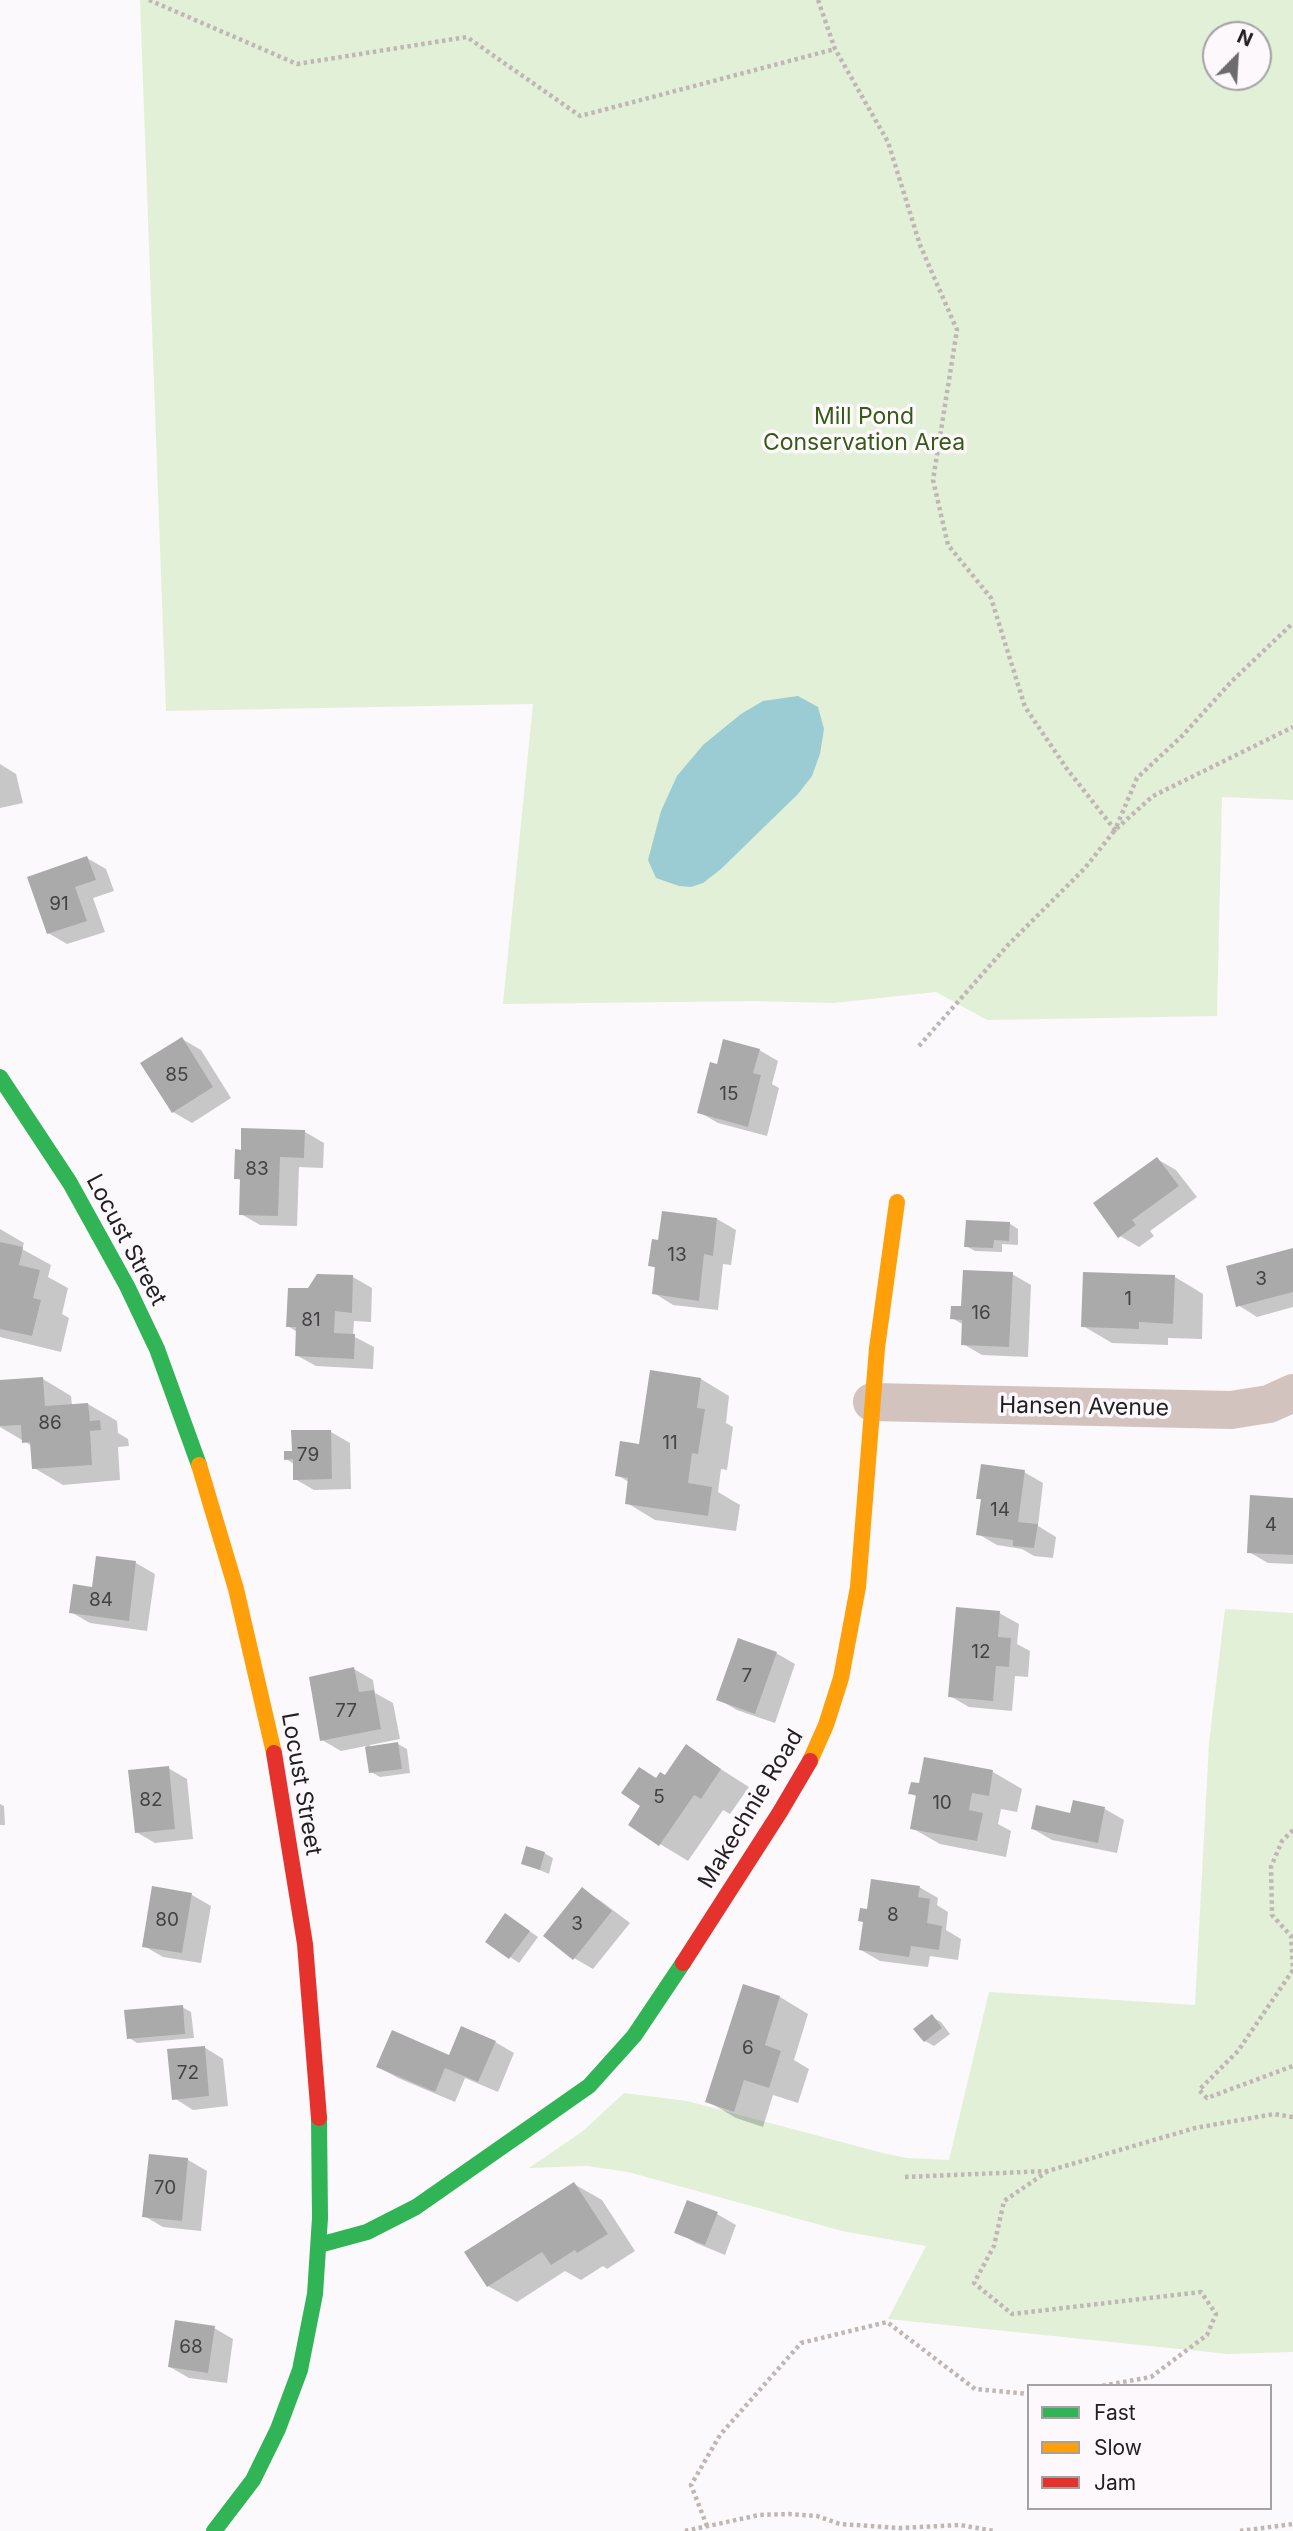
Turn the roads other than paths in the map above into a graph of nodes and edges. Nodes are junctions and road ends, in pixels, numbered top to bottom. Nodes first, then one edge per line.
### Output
1 (0, 1077) edge
2 (897, 1202) dead end
3 (1293, 1394) edge
4 (872, 1402) junction
5 (319, 2245) junction
6 (214, 2531) edge

1 - 5 street, Locust Street
2 - 4 street, Makechnie Road
3 - 4 street, Hansen Avenue
4 - 5 street, Makechnie Road
5 - 6 street, Locust Street

